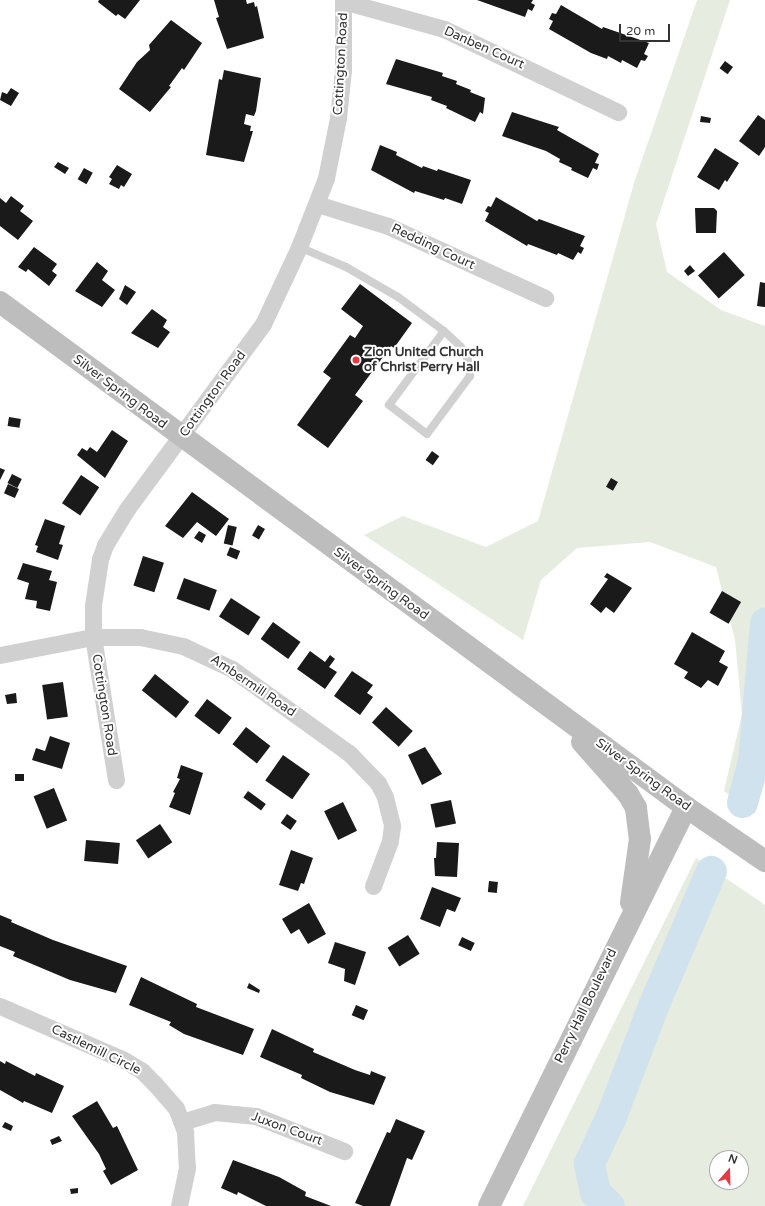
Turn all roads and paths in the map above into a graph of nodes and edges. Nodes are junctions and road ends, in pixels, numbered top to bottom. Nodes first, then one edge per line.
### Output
1 (343, 0) edge
2 (618, 112) dead end
3 (317, 204) junction
4 (299, 247) junction
5 (545, 298) dead end
6 (0, 302) edge
7 (444, 331) junction
8 (182, 437) junction
9 (94, 637) junction
10 (0, 655) edge
11 (555, 711) junction
12 (116, 780) dead end
13 (686, 807) junction
14 (765, 861) edge
15 (373, 886) dead end
16 (629, 918) junction
17 (0, 1006) edge
18 (182, 1122) junction
19 (344, 1151) dead end
20 (179, 1206) edge
21 (489, 1206) edge

1 - 2 street, Danben Court
1 - 3 street, Cottington Road
3 - 4 street, Cottington Road
3 - 5 street, Redding Court
4 - 7 lane
4 - 8 street, Cottington Road
6 - 8 main road, Silver Spring Road
7 - 7 lane
8 - 9 street, Cottington Road
8 - 11 main road, Silver Spring Road
9 - 10 street, Ambermill Road
9 - 12 street, Cottington Road
9 - 15 street, Ambermill Road
11 - 13 main road, Silver Spring Road
11 - 16 main road
13 - 14 main road, Silver Spring Road
13 - 16 main road, Perry Hall Boulevard
16 - 21 main road, Perry Hall Boulevard
17 - 18 street, Castlemill Circle
18 - 19 street, Juxon Court
18 - 20 street, Castlemill Circle

